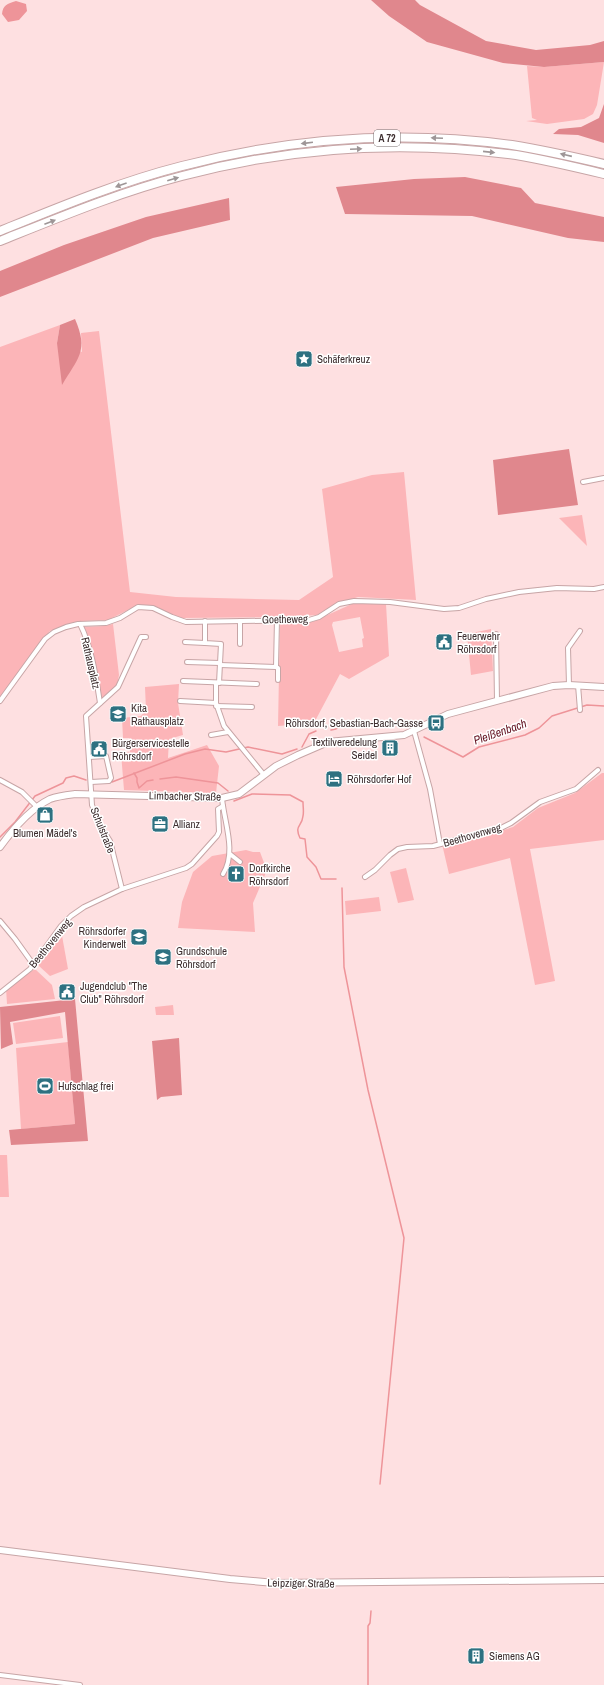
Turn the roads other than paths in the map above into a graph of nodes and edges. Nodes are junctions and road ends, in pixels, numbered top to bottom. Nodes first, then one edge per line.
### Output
1 (604, 164) edge
2 (604, 174) edge
3 (0, 231) edge
4 (0, 241) edge
5 (604, 478) edge
6 (583, 482) dead end
7 (604, 587) edge
8 (277, 619) junction
9 (240, 620) junction
10 (205, 621) junction
11 (80, 624) junction
12 (580, 631) dead end
13 (496, 634) dead end
14 (146, 637) dead end
15 (185, 642) dead end
16 (205, 643) junction
17 (240, 644) dead end
18 (186, 662) dead end
19 (220, 664) junction
20 (276, 667) junction
21 (278, 680) dead end
22 (183, 681) dead end
23 (218, 683) junction
24 (257, 684) dead end
25 (569, 685) junction
26 (578, 685) junction
27 (604, 686) edge
28 (0, 701) edge
29 (180, 701) dead end
30 (497, 702) junction
31 (100, 703) junction
32 (216, 705) junction
33 (252, 707) dead end
34 (580, 710) dead end
35 (414, 731) junction
36 (228, 732) junction
37 (211, 735) dead end
38 (89, 757) junction
39 (598, 770) dead end
40 (264, 775) junction
41 (0, 780) edge
42 (91, 782) junction
43 (91, 794) junction
44 (222, 798) junction
45 (36, 806) junction
46 (223, 806) junction
47 (440, 844) junction
48 (0, 847) edge
49 (230, 854) junction
50 (240, 862) dead end
51 (223, 874) dead end
52 (365, 877) dead end
53 (122, 888) junction
54 (0, 921) edge
55 (33, 964) junction
56 (0, 993) edge
57 (0, 1550) edge
58 (604, 1580) edge
59 (0, 1675) edge
60 (80, 1685) edge

1 -> 3 highway, A 72
4 -> 2 highway, A 72
5 - 6 street
7 - 8 street, Goetheweg
8 - 9 street, Goetheweg
8 - 20 street
9 - 10 street, Goetheweg
9 - 17 street
10 - 11 street, Goetheweg
10 - 16 street
11 - 28 street, Goetheweg
11 - 31 street, Rathausplatz
12 - 25 street
13 - 30 street
14 - 31 street, Rathausplatz
15 - 16 street
16 - 19 street
18 - 19 street
19 - 20 street
19 - 23 street
20 - 21 street
22 - 23 street
23 - 24 street
23 - 32 street
25 - 26 street, Limbacher Straße
25 - 30 street, Limbacher Straße
26 - 27 street, Limbacher Straße
26 - 34 street
29 - 32 street
30 - 35 street, Limbacher Straße
31 - 38 street, Rathausplatz
32 - 33 street
32 - 36 street
35 - 40 street, Limbacher Straße
35 - 47 street
36 - 37 street
36 - 40 street
38 - 42 street, Rathausplatz
38 - 42 street
39 - 47 street, Beethovenweg
40 - 44 street, Limbacher Straße
41 - 45 street
42 - 43 street, Rathausplatz
43 - 44 street, Limbacher Straße
43 - 45 street, Limbacher Straße
43 - 53 street, Schulstraße
44 - 46 street
45 - 48 street, Limbacher Straße
46 - 49 street
46 - 53 street, Beethovenweg
47 - 52 street, Beethovenweg
49 - 50 street
49 - 51 street
53 - 55 street, Beethovenweg
54 - 55 street
55 - 56 street, Beethovenweg
57 - 58 street, Leipziger Straße
59 - 60 street

